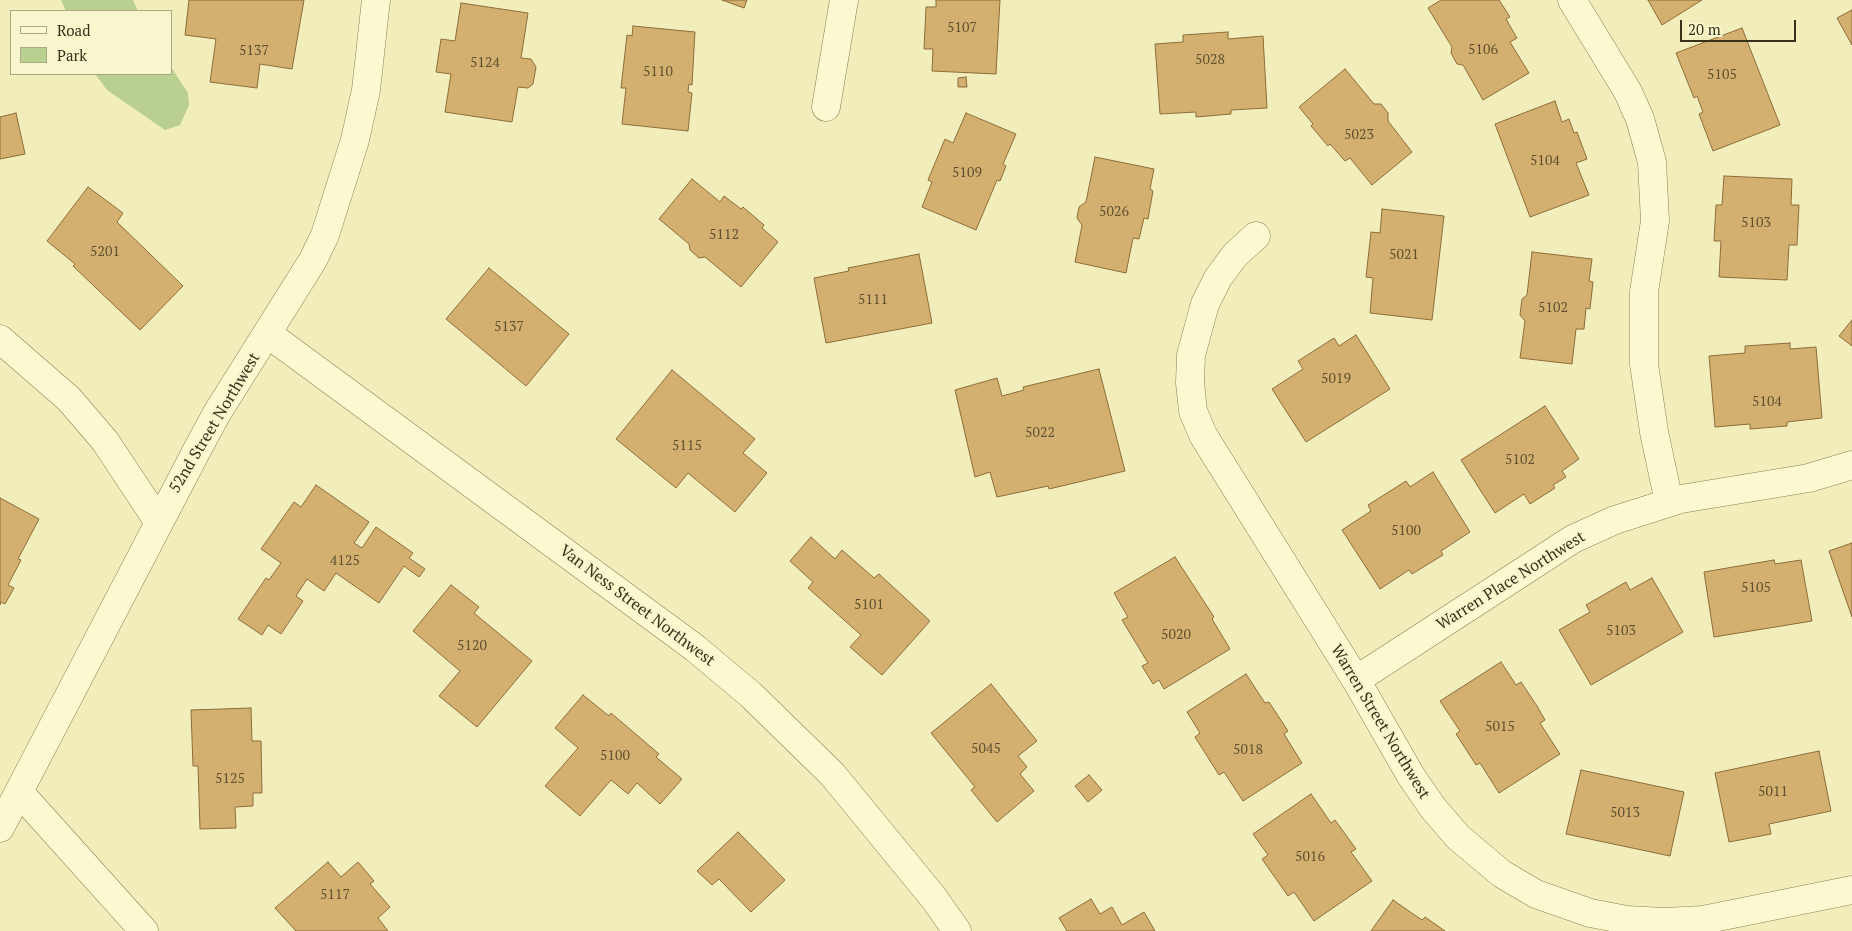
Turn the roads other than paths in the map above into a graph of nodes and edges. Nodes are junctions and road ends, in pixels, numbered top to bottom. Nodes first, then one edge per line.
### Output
1 (376, 0) edge
2 (844, 0) edge
3 (1572, 0) edge
4 (826, 107) dead end
5 (1256, 236) dead end
6 (268, 334) junction
7 (0, 339) edge
8 (1852, 466) edge
9 (1669, 502) junction
10 (158, 521) junction
11 (1356, 680) junction
12 (20, 793) junction
13 (0, 828) edge
14 (1852, 890) edge
15 (144, 931) edge
16 (957, 931) edge

1 - 6 street, 52nd Street Northwest
2 - 4 street
3 - 9 street
5 - 11 street, Warren Street Northwest
6 - 10 street, 52nd Street Northwest
6 - 16 street, Van Ness Street Northwest
7 - 10 street
8 - 9 street, Warren Place Northwest
9 - 11 street, Warren Place Northwest
10 - 12 street, 52nd Street Northwest
11 - 14 street, Warren Street Northwest
12 - 13 street, 52nd Street Northwest
12 - 15 street

